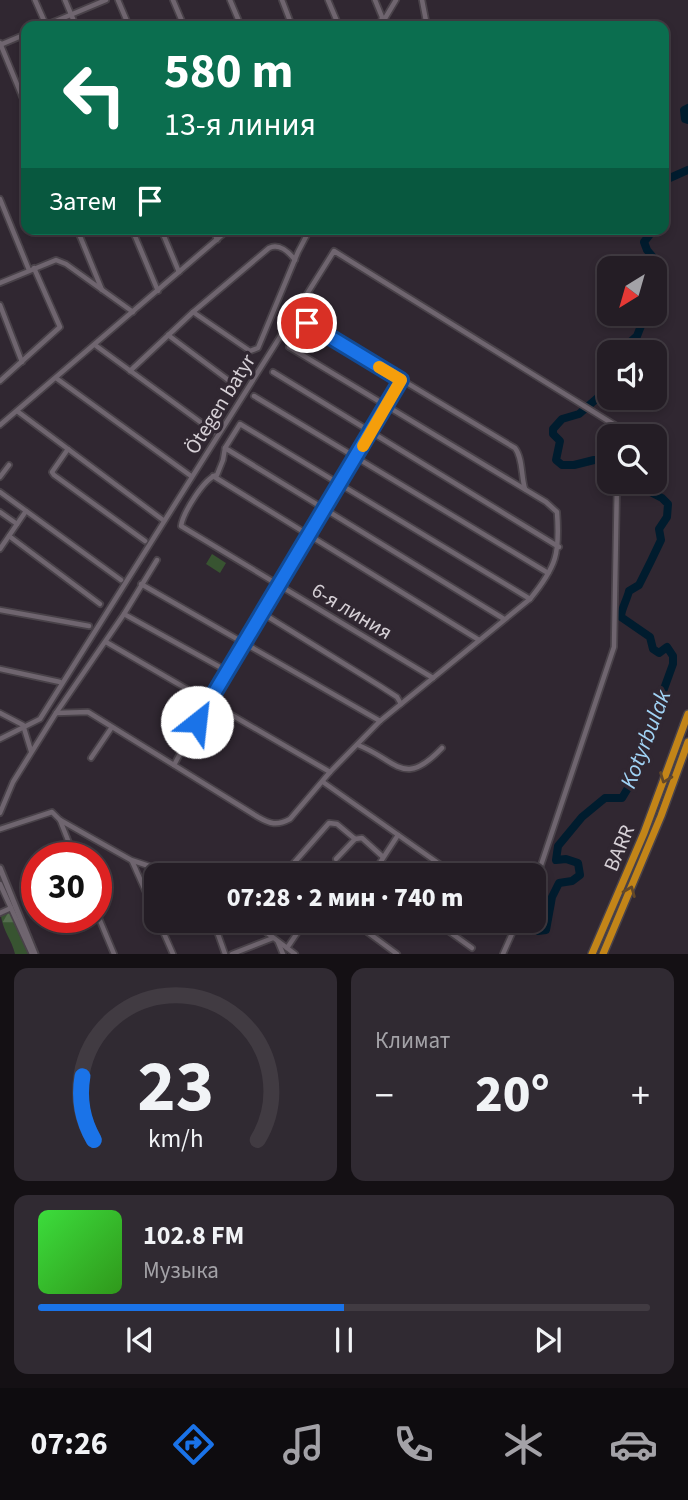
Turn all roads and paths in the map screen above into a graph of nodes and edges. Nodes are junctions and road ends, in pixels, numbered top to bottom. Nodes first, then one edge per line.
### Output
1 (35, 0) edge
2 (65, 0) edge
3 (106, 0) edge
4 (118, 0) edge
5 (173, 0) edge
6 (230, 0) edge
7 (282, 0) edge
8 (328, 0) edge
9 (375, 0) edge
10 (396, 0) edge
11 (422, 0) edge
12 (71, 15) junction
13 (43, 21) edge
14 (57, 21) edge
15 (74, 21) edge
16 (127, 21) edge
17 (182, 21) edge
18 (239, 21) edge
19 (290, 21) edge
20 (337, 21) edge
21 (382, 21) edge
22 (383, 21) edge
23 (426, 21) edge
24 (21, 36) edge
25 (0, 44) edge
26 (21, 94) edge
27 (0, 199) edge
28 (80, 235) edge
29 (135, 235) edge
30 (164, 235) edge
31 (215, 235) edge
32 (222, 235) edge
33 (307, 235) edge
34 (217, 240) junction
35 (295, 260) junction
36 (32, 269) junction
37 (179, 272) junction
38 (0, 283) edge
39 (103, 290) junction
40 (158, 291) junction
41 (0, 305) edge
42 (133, 312) junction
43 (193, 312) junction
44 (307, 323) dead end
45 (168, 335) junction
46 (95, 345) junction
47 (289, 347) dead end
48 (22, 362) junction
49 (130, 371) junction
50 (273, 372) dead end
51 (56, 379) junction
52 (401, 380) junction
53 (0, 381) edge
54 (232, 382) dead end
55 (254, 396) dead end
56 (386, 407) junction
57 (17, 411) junction
58 (613, 424) edge
59 (0, 425) edge
60 (214, 432) dead end
61 (371, 432) junction
62 (225, 448) junction
63 (68, 449) junction
64 (356, 457) junction
65 (9, 465) dead end
66 (191, 476) dead end
67 (213, 476) junction
68 (0, 477) edge
69 (339, 485) junction
70 (525, 489) junction
71 (0, 492) edge
72 (617, 494) edge
73 (324, 507) junction
74 (26, 510) junction
75 (0, 512) edge
76 (163, 520) dead end
77 (17, 524) junction
78 (309, 535) junction
79 (0, 536) edge
80 (7, 538) junction
81 (145, 541) dead end
82 (559, 547) junction
83 (0, 549) edge
84 (157, 560) dead end
85 (548, 573) junction
86 (121, 580) dead end
87 (141, 584) junction
88 (279, 586) junction
89 (530, 599) junction
90 (100, 604) dead end
91 (0, 610) edge
92 (124, 614) junction
93 (262, 614) junction
94 (504, 619) junction
95 (89, 626) dead end
96 (479, 640) junction
97 (106, 642) junction
98 (245, 642) junction
99 (0, 669) edge
100 (227, 671) junction
101 (433, 678) junction
102 (60, 682) dead end
103 (209, 700) junction
104 (401, 704) junction
105 (0, 713) edge
106 (56, 713) junction
107 (688, 714) edge
108 (380, 721) junction
109 (112, 727) junction
110 (0, 739) edge
111 (688, 742) edge
112 (358, 745) junction
113 (442, 748) dead end
114 (31, 752) junction
115 (91, 758) dead end
116 (174, 765) junction
117 (330, 772) junction
118 (323, 782) junction
119 (0, 813) edge
120 (60, 820) junction
121 (0, 830) edge
122 (398, 835) junction
123 (355, 839) junction
124 (69, 842) edge
125 (383, 857) junction
126 (336, 859) dead end
127 (131, 860) junction
128 (294, 863) edge
129 (379, 863) edge
130 (438, 863) edge
131 (542, 863) edge
132 (144, 864) edge
133 (0, 868) edge
134 (0, 884) edge
135 (144, 889) edge
136 (15, 906) junction
137 (0, 913) edge
138 (105, 933) edge
139 (164, 933) edge
140 (218, 933) edge
141 (268, 933) edge
142 (297, 933) edge
143 (369, 933) edge
144 (451, 933) edge
145 (512, 933) edge
146 (276, 939) junction
147 (287, 948) junction
148 (472, 948) dead end
149 (33, 954) edge
150 (114, 954) edge
151 (173, 954) edge
152 (225, 954) edge
153 (232, 954) edge
154 (283, 954) edge
155 (295, 954) edge
156 (397, 954) edge
157 (503, 954) edge
158 (592, 954) edge
159 (603, 954) edge

1 - 13 street
2 - 12 street
3 - 12 street
4 - 16 street
5 - 17 street
6 - 18 street
7 - 19 street
8 - 20 street
9 - 21 street
10 - 22 street
11 - 23 street
12 - 14 street
12 - 15 street
24 - 25 street
25 - 26 street
27 - 36 street
28 - 39 street
29 - 40 street
30 - 37 street
31 - 34 street
32 - 34 street
33 - 35 street
34 - 37 street
35 - 43 street
35 - 43 street
36 - 38 street
36 - 39 street
36 - 48 street
37 - 40 street
39 - 42 street
40 - 42 street
41 - 48 street
42 - 46 street
43 - 45 street
44 - 52 street
45 - 49 street
45 - 54 street
46 - 49 street
46 - 51 street
47 - 56 street
48 - 53 street
49 - 60 street
50 - 61 street
51 - 57 street
51 - 66 street
52 - 56 street
52 - 70 street
55 - 64 street
56 - 61 street
56 - 70 street
57 - 59 street
57 - 63 street
58 - 110 street, Ötegen batyr
61 - 64 street
61 - 82 street
62 - 67 street, 6-я линия
62 - 69 street, 6-я линия
62 - 73 street
63 - 76 street
63 - 81 street
64 - 69 street
64 - 85 street
65 - 68 street
67 - 78 street
67 - 88 street, 6-я линия
69 - 73 street
69 - 89 street
70 - 82 street
71 - 74 street
72 - 131 street
73 - 78 street
73 - 94 street
74 - 77 street
74 - 86 street
75 - 77 street
77 - 80 street
78 - 88 street
78 - 96 street
79 - 80 street
80 - 83 street
80 - 90 street
82 - 85 street
84 - 87 street
85 - 89 street
87 - 92 street
87 - 98 street
88 - 93 street
88 - 101 street, 6-я линия
89 - 94 street
91 - 95 street
92 - 97 street
92 - 100 street
93 - 98 street
93 - 104 street
94 - 96 street
96 - 101 street
97 - 103 street
97 - 106 street
98 - 100 street
98 - 108 street
99 - 102 street
100 - 103 street
101 - 104 street
103 - 116 street
103 - 117 street
104 - 108 street
105 - 114 street
106 - 109 street
106 - 114 street
107 -> 158 highway, BARR
108 - 112 street
109 - 115 street
109 - 116 street
159 -> 111 highway, BARR
112 - 113 street
112 - 117 street
114 - 119 street
116 - 118 street
117 - 118 street
118 - 122 street
120 - 121 street
120 - 124 street
120 - 127 street
122 - 125 street
122 - 130 street
123 - 125 street
123 - 126 street
123 - 128 street
125 - 129 street
127 - 132 street
127 - 135 street
133 - 136 main road
134 - 149 street
136 - 137 street
136 - 149 main road
138 - 150 street
139 - 151 street
140 - 152 street
141 - 146 street
142 - 147 street
143 - 156 street
144 - 148 street
145 - 157 street
146 - 147 street
146 - 153 street
146 - 154 street
147 - 155 street

